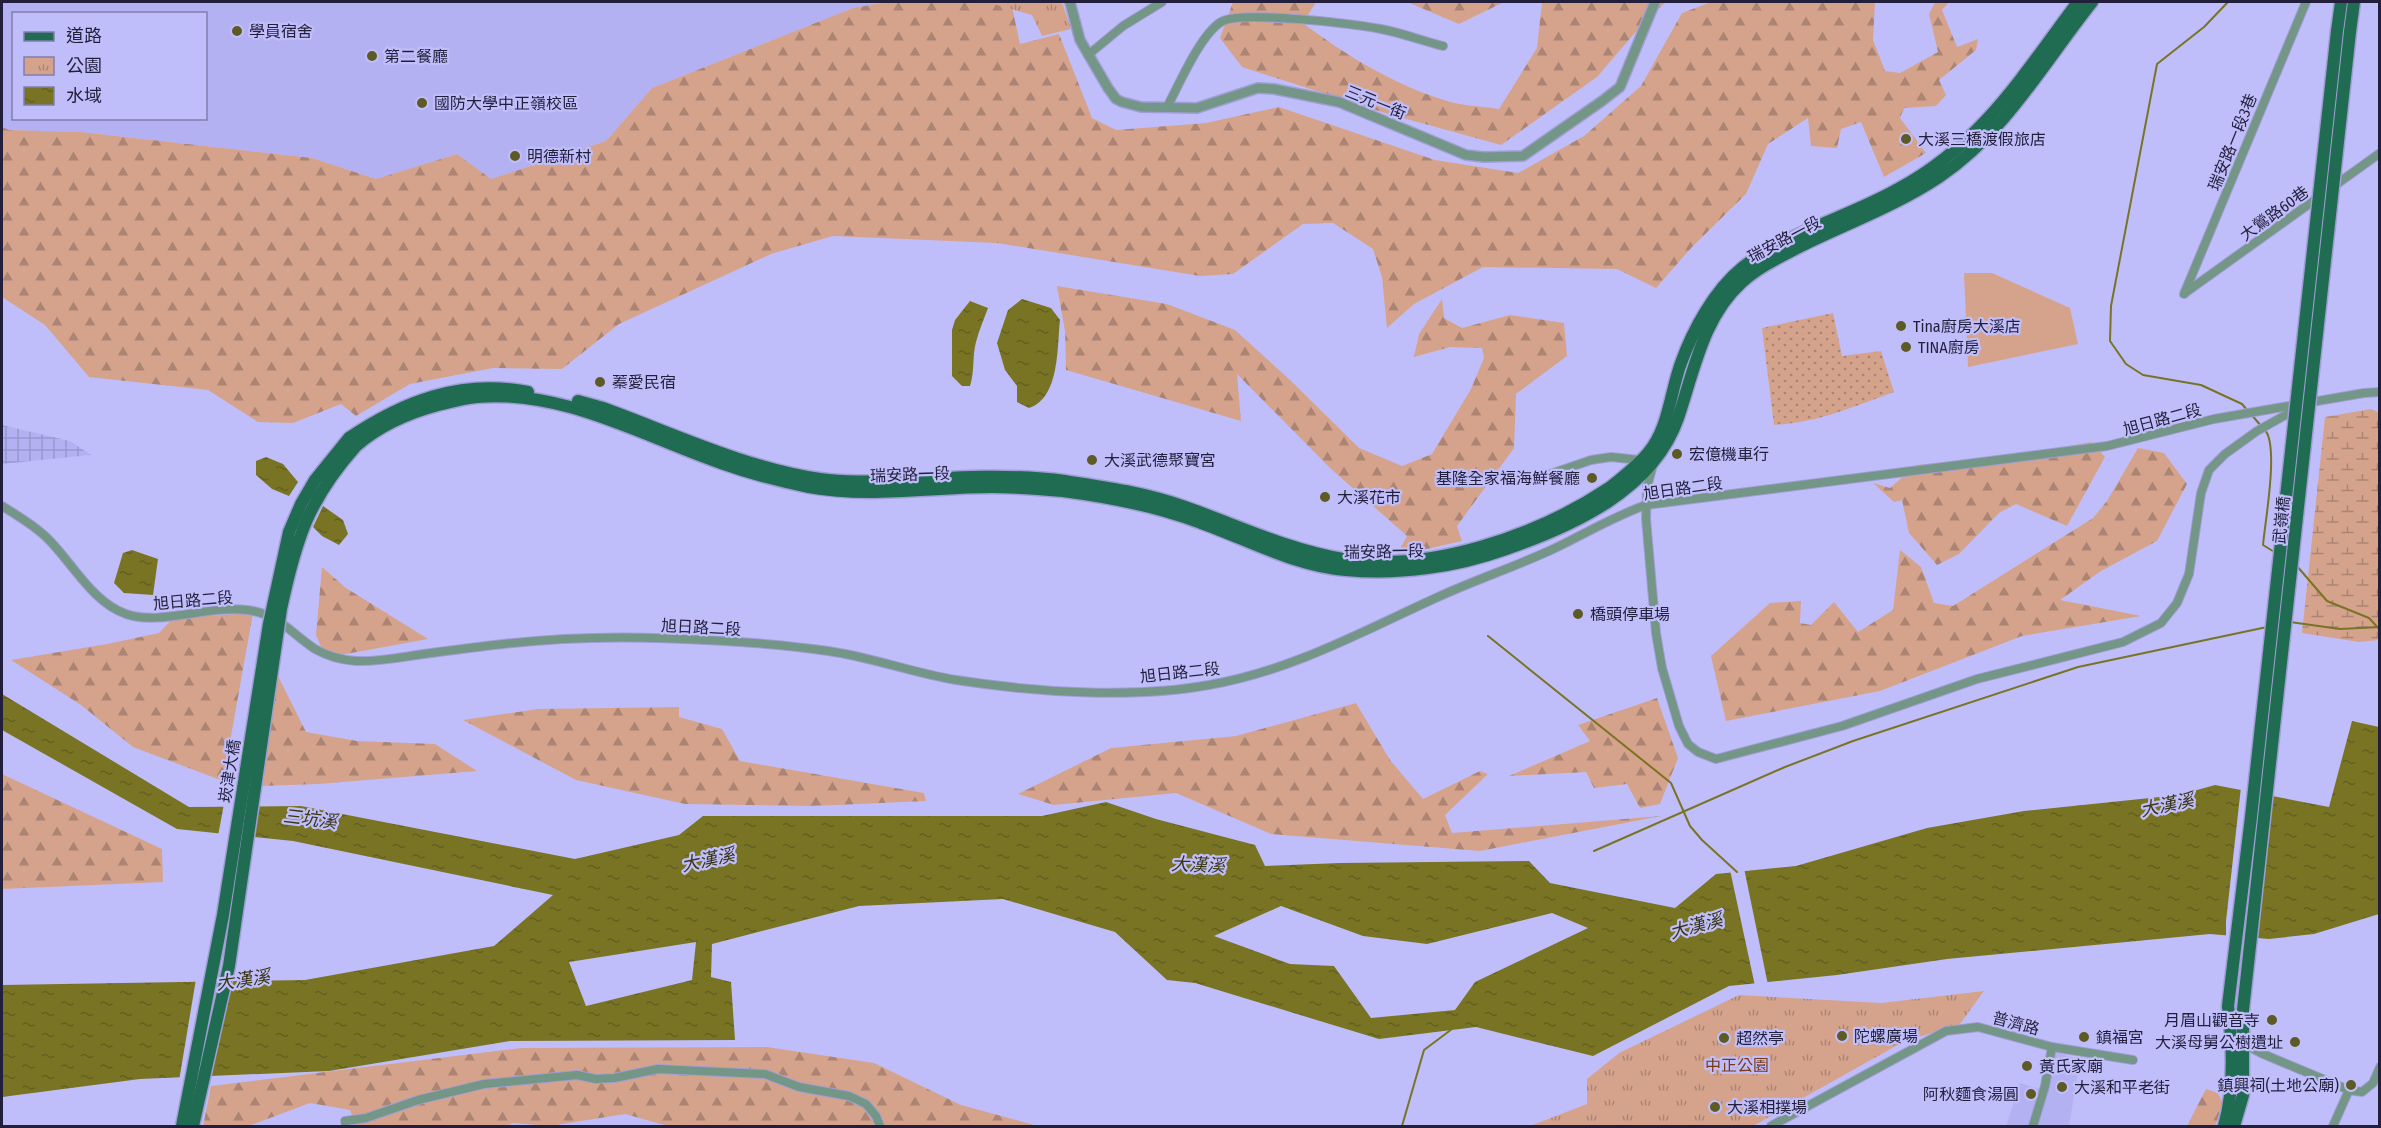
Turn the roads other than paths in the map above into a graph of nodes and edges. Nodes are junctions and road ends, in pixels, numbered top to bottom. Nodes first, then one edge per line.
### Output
1 (1070, 2) edge
2 (1162, 2) edge
3 (1655, 2) edge
4 (2078, 2) edge
5 (2092, 2) edge
6 (2306, 2) edge
7 (2340, 2) edge
8 (2354, 2) edge
9 (1443, 46) dead end
10 (1088, 55) junction
11 (1167, 107) junction
12 (2379, 153) edge
13 (2184, 294) joint
14 (2379, 392) edge
15 (2305, 404) junction
16 (353, 442) junction
17 (1646, 465) junction
18 (1533, 480) dead end
19 (1646, 505) junction
20 (2, 506) edge
21 (1547, 527) junction
22 (1556, 547) junction
23 (2231, 1034) junction
24 (2244, 1044) junction
25 (2052, 1047) junction
26 (2133, 1060) dead end
27 (2379, 1066) edge
28 (2349, 1090) junction
29 (183, 1126) edge
30 (193, 1126) edge
31 (346, 1126) edge
32 (880, 1126) edge
33 (1771, 1126) edge
34 (2033, 1126) edge
35 (2224, 1126) edge
36 (2234, 1126) edge
37 (2333, 1126) edge

1 - 10 street, 三元一街
2 - 10 street
3 - 11 street, 三元一街
4 - 17 main road, 瑞安路一段
5 - 17 main road, 瑞安路一段
6 - 13 street, 瑞安路一段3巷
7 - 23 main road, 武嶺橋, bridge
8 - 24 main road, 武嶺橋, bridge
9 - 11 street
10 - 11 street, 三元一街
12 - 13 street, 大鶯路60巷
14 - 15 street, 旭日路二段
15 - 19 street, 旭日路二段
15 - 19 street
16 - 21 main road, 瑞安路一段
16 - 29 main road, 崁津大橋, bridge
16 - 30 main road, 崁津大橋, bridge
17 - 18 street
17 - 19 street
17 - 21 main road, 瑞安路一段
19 - 22 street, 旭日路二段
20 - 22 street, 旭日路二段
21 - 22 street
23 - 24 street
23 - 35 main road, 武嶺橋
24 - 28 street
24 - 36 main road, 武嶺橋
25 - 26 street, 普濟路
25 - 33 street, 普濟路
25 - 34 street
27 - 28 street
28 - 37 street
31 - 32 street

